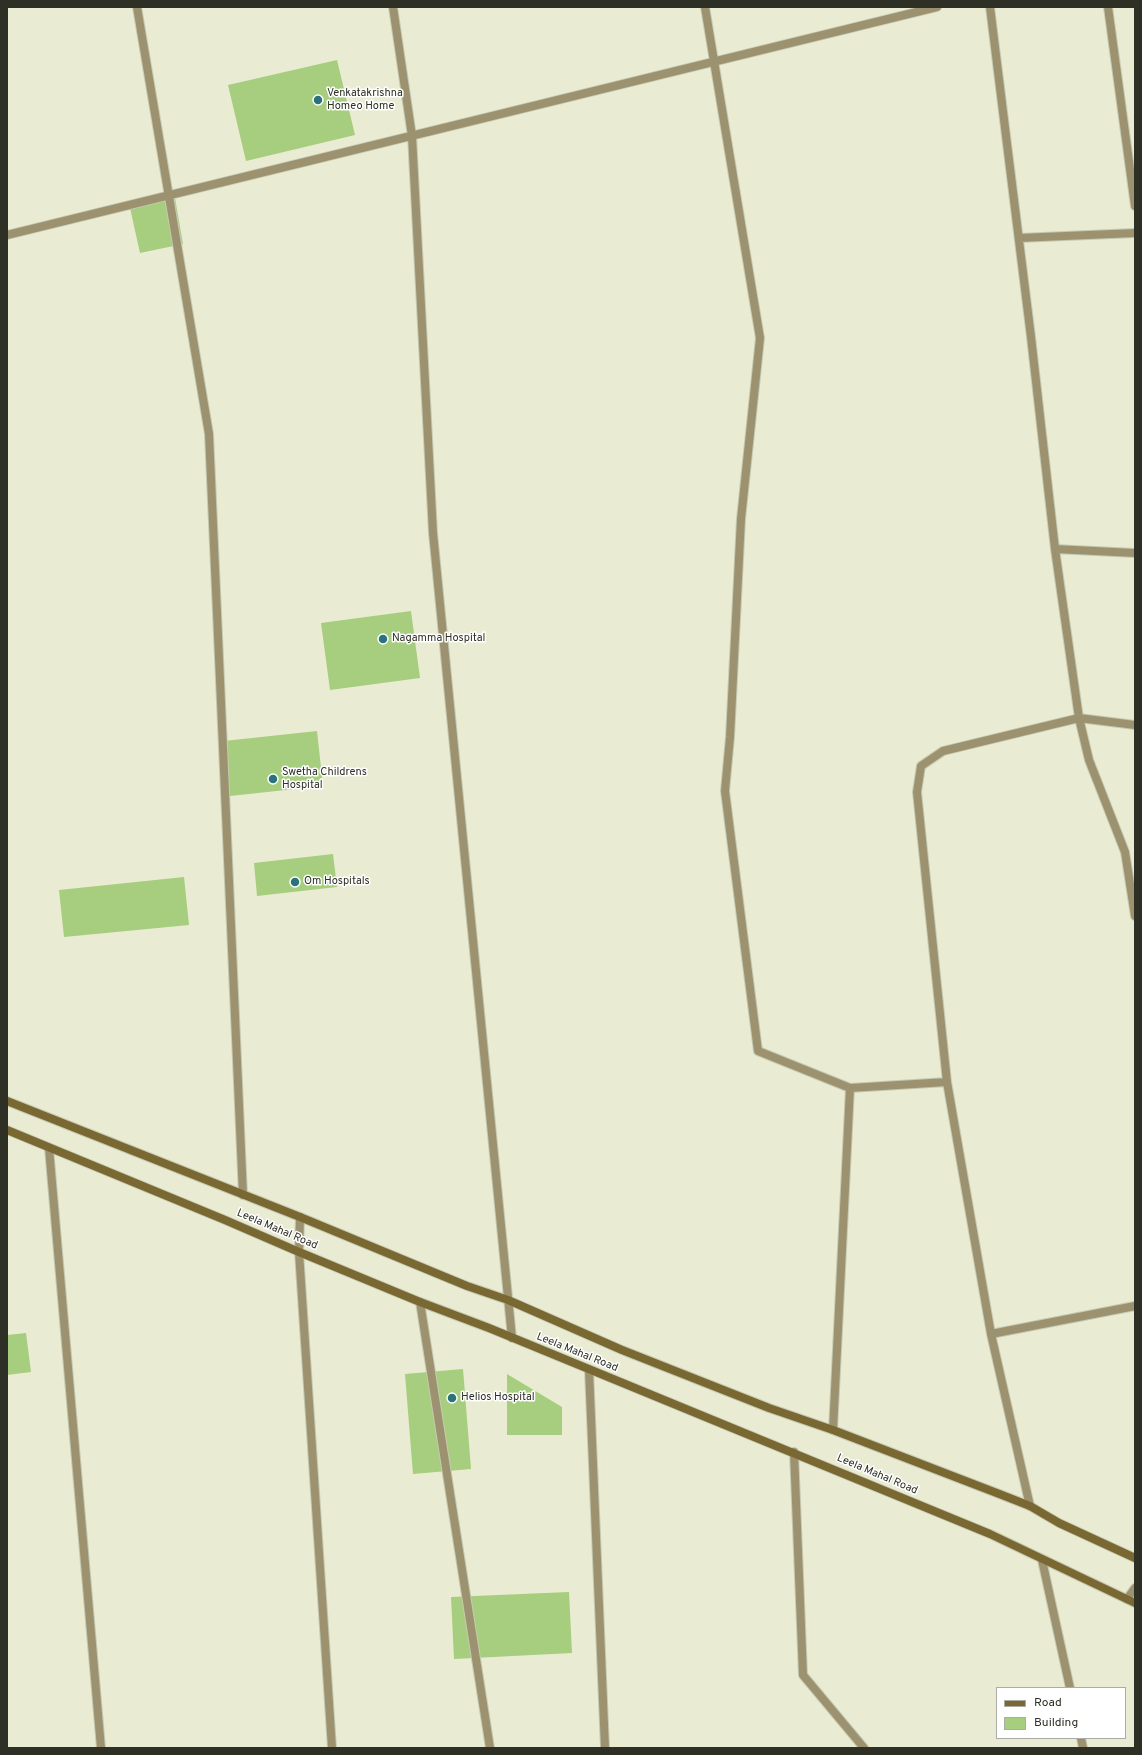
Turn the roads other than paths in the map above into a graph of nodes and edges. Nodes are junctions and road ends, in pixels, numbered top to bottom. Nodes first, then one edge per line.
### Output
1 (138, 7) edge
2 (393, 7) edge
3 (705, 7) edge
4 (937, 7) edge
5 (990, 7) edge
6 (1108, 7) edge
7 (714, 62) junction
8 (412, 136) junction
9 (169, 195) junction
10 (1135, 206) edge
11 (1135, 233) edge
12 (7, 235) edge
13 (1019, 238) junction
14 (1055, 549) junction
15 (1135, 553) edge
16 (1079, 718) junction
17 (1135, 725) edge
18 (1135, 916) edge
19 (947, 1082) junction
20 (850, 1088) junction
21 (7, 1101) edge
22 (7, 1130) edge
23 (49, 1148) junction
24 (243, 1194) junction
25 (300, 1217) junction
26 (299, 1252) junction
27 (508, 1300) junction
28 (420, 1302) junction
29 (1135, 1306) edge
30 (991, 1334) junction
31 (512, 1338) junction
32 (589, 1370) junction
33 (833, 1430) junction
34 (794, 1452) junction
35 (1030, 1506) junction
36 (1135, 1558) edge
37 (1042, 1560) junction
38 (1135, 1588) edge
39 (1127, 1600) junction
40 (1135, 1604) edge
41 (1070, 1687) edge
42 (102, 1748) edge
43 (332, 1748) edge
44 (490, 1748) edge
45 (605, 1748) edge
46 (864, 1748) edge

1 - 9 street
2 - 8 street
3 - 7 street
4 - 7 street
5 - 13 street
6 - 10 street
7 - 8 street
7 - 20 street
8 - 9 street
8 - 27 street
9 - 12 street
9 - 24 street
11 - 13 street
13 - 14 street
14 - 15 street
14 - 16 street
16 - 17 street
16 - 18 street
16 - 19 street
19 - 20 street
19 - 30 street
20 - 33 street
21 - 24 main road, Leela Mahal Road
22 - 23 main road, Leela Mahal Road
23 - 26 main road, Leela Mahal Road
23 - 42 street
24 - 25 main road, Leela Mahal Road
25 - 26 street
25 - 27 main road, Leela Mahal Road
26 - 28 main road, Leela Mahal Road
26 - 43 street
27 - 31 street
27 - 33 main road, Leela Mahal Road
28 - 31 main road, Leela Mahal Road
28 - 44 street
29 - 30 street
30 - 35 street
31 - 32 main road, Leela Mahal Road
32 - 34 main road, Leela Mahal Road
32 - 45 street
33 - 35 main road, Leela Mahal Road
34 - 37 main road, Leela Mahal Road
34 - 46 street
35 - 36 main road, Leela Mahal Road
37 - 39 main road, Leela Mahal Road
37 - 41 street
38 - 39 street
39 - 40 main road, Leela Mahal Road

